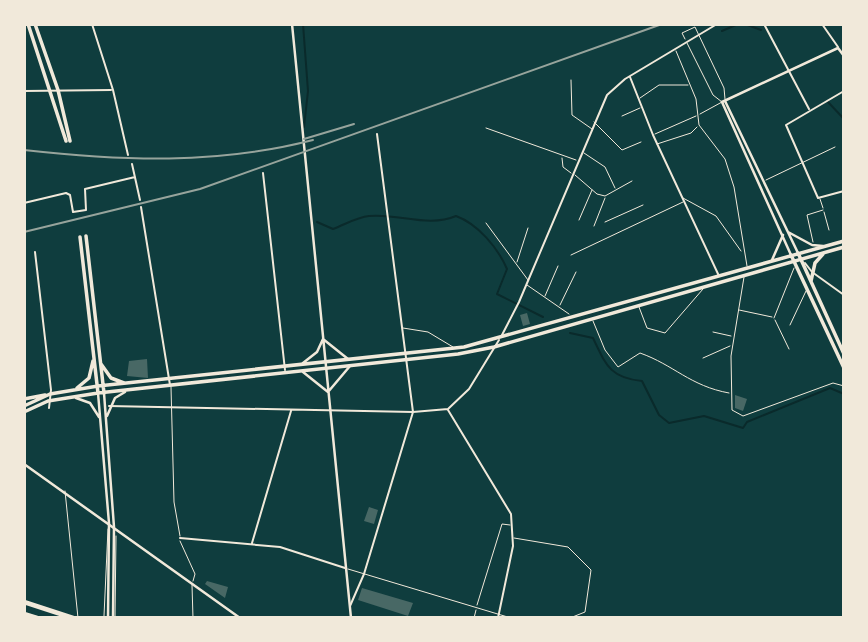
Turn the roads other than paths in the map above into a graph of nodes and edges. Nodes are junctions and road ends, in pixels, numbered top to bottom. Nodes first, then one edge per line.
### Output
1 (28, 24) edge
2 (35, 24) edge
3 (92, 24) edge
4 (292, 24) edge
5 (717, 24) edge
6 (764, 24) edge
7 (822, 24) edge
8 (700, 35) junction
9 (687, 43) junction
10 (844, 45) edge
11 (838, 48) junction
12 (675, 49) junction
13 (844, 57) edge
14 (789, 72) junction
15 (629, 76) junction
16 (571, 80) dead end
17 (690, 85) junction
18 (51, 90) junction
19 (58, 90) junction
20 (113, 90) junction
21 (24, 91) edge
22 (844, 91) edge
23 (639, 99) junction
24 (723, 101) junction
25 (642, 107) junction
26 (809, 110) junction
27 (698, 115) junction
28 (622, 116) dead end
29 (594, 122) junction
30 (699, 125) junction
31 (486, 128) dead end
32 (592, 129) junction
33 (377, 134) dead end
34 (653, 135) junction
35 (641, 142) dead end
36 (657, 144) junction
37 (835, 147) dead end
38 (582, 151) junction
39 (128, 155) dead end
40 (563, 155) junction
41 (578, 161) junction
42 (802, 163) junction
43 (132, 164) dead end
44 (263, 173) dead end
45 (573, 174) junction
46 (135, 177) junction
47 (632, 181) dead end
48 (764, 181) junction
49 (615, 188) junction
50 (592, 190) junction
51 (844, 191) edge
52 (605, 196) junction
53 (682, 197) junction
54 (820, 199) junction
55 (140, 200) dead end
56 (24, 202) edge
57 (684, 202) junction
58 (643, 205) dead end
59 (141, 207) dead end
60 (823, 210) junction
61 (579, 220) dead end
62 (605, 222) dead end
63 (486, 223) dead end
64 (594, 226) dead end
65 (528, 228) dead end
66 (786, 230) junction
67 (829, 230) dead end
68 (783, 235) junction
69 (86, 236) dead end
70 (80, 237) dead end
71 (844, 241) edge
72 (812, 245) junction
73 (823, 246) junction
74 (844, 247) edge
75 (741, 251) dead end
76 (35, 252) dead end
77 (798, 253) junction
78 (825, 253) junction
79 (571, 255) dead end
80 (791, 255) junction
81 (802, 259) junction
82 (795, 261) junction
83 (771, 262) junction
84 (516, 265) junction
85 (558, 266) dead end
86 (747, 268) junction
87 (576, 272) dead end
88 (812, 272) junction
89 (745, 275) junction
90 (719, 276) junction
91 (529, 280) junction
92 (722, 282) junction
93 (811, 283) junction
94 (527, 285) junction
95 (706, 286) junction
96 (807, 289) junction
97 (665, 294) junction
98 (844, 295) edge
99 (544, 297) junction
100 (638, 305) junction
101 (559, 307) junction
102 (738, 310) junction
103 (591, 315) junction
104 (573, 318) junction
105 (774, 318) junction
106 (790, 325) dead end
107 (402, 328) junction
108 (713, 332) dead end
109 (733, 337) junction
110 (323, 339) junction
111 (500, 339) junction
112 (732, 345) junction
113 (494, 346) junction
114 (455, 349) junction
115 (789, 349) dead end
116 (93, 351) junction
117 (844, 354) edge
118 (405, 357) junction
119 (703, 358) dead end
120 (326, 362) junction
121 (100, 363) junction
122 (350, 363) junction
123 (300, 365) junction
124 (285, 368) junction
125 (326, 368) junction
126 (844, 368) edge
127 (301, 371) junction
128 (286, 373) junction
129 (170, 382) junction
130 (100, 386) junction
131 (844, 386) edge
132 (130, 387) junction
133 (73, 390) junction
134 (328, 392) junction
135 (101, 393) junction
136 (50, 394) junction
137 (731, 394) junction
138 (73, 397) junction
139 (24, 399) edge
140 (50, 401) junction
141 (24, 406) edge
142 (109, 407) junction
143 (49, 408) dead end
144 (172, 408) junction
145 (448, 409) junction
146 (292, 410) junction
147 (330, 410) junction
148 (24, 412) edge
149 (414, 412) junction
150 (106, 419) junction
151 (101, 420) junction
152 (24, 464) edge
153 (65, 491) junction
154 (109, 523) junction
155 (513, 526) junction
156 (114, 527) junction
157 (180, 538) junction
158 (514, 538) junction
159 (252, 543) junction
160 (345, 568) junction
161 (364, 574) junction
162 (192, 583) junction
163 (24, 602) edge
164 (350, 606) junction
165 (477, 607) junction
166 (24, 614) edge
167 (499, 616) edge
168 (106, 617) edge
169 (37, 618) edge
170 (75, 618) edge
171 (114, 618) edge
172 (193, 618) edge
173 (240, 618) edge
174 (351, 618) edge
175 (474, 618) edge
176 (511, 618) edge
177 (570, 618) edge

1 - 18 main road
2 - 19 main road
3 - 20 street
4 - 110 street
5 - 8 street
6 - 14 street
7 - 11 street
8 - 9 street
8 - 9 lane
8 - 24 lane
9 - 12 street
9 - 24 lane
10 - 11 street
11 - 13 street
11 - 14 street
12 - 15 street
12 - 17 lane
14 - 24 street
14 - 26 street
15 - 23 street
15 - 29 street
16 - 32 lane
17 - 23 lane
17 - 27 lane
18 - 19 street
18 - 19 main road
18 - 21 street
19 - 20 street
20 - 39 street
22 - 26 street
23 - 25 street
24 - 27 lane
24 - 48 street
24 - 68 street
25 - 28 lane
25 - 34 street
26 - 42 street
27 - 30 lane
27 - 34 lane
29 - 32 street
29 - 35 lane
30 - 36 lane
30 - 86 lane
31 - 40 lane
32 - 38 street
33 - 107 street
34 - 36 street
36 - 53 street
37 - 42 lane
38 - 41 street
38 - 49 lane
40 - 41 lane
40 - 45 lane
41 - 45 street
42 - 48 lane
42 - 54 street
43 - 46 street
44 - 124 street
45 - 50 lane
45 - 91 street
46 - 55 street
46 - 56 street
47 - 49 lane
48 - 66 street
49 - 52 lane
50 - 52 lane
50 - 61 lane
51 - 54 street
52 - 64 lane
53 - 57 street
53 - 75 lane
54 - 60 lane
57 - 79 lane
57 - 90 street
58 - 62 lane
59 - 129 street
60 - 67 lane
60 - 72 lane
63 - 84 lane
65 - 84 lane
66 - 72 street
66 - 77 street
68 - 80 street
68 - 83 street
69 - 121 main road
70 - 116 main road
71 - 73 main road
72 - 73 street
73 - 77 main road
74 - 78 main road
76 - 136 street
77 - 80 main road
77 - 81 main road
78 - 81 main road
78 - 88 main road
80 - 82 main road
80 - 83 main road
81 - 82 main road
81 - 88 street
81 - 93 main road
82 - 89 main road
82 - 96 main road
82 - 105 lane
83 - 86 main road
84 - 91 lane
85 - 99 lane
86 - 89 lane
86 - 90 main road
87 - 101 lane
88 - 93 main road
88 - 98 street
89 - 92 main road
89 - 102 lane
90 - 92 street
90 - 97 main road
91 - 94 street
92 - 95 main road
93 - 117 main road
94 - 99 lane
94 - 111 street
95 - 97 main road
95 - 100 lane
96 - 106 lane
96 - 126 main road
97 - 100 main road
97 - 103 main road
99 - 101 lane
100 - 103 main road
101 - 104 lane
102 - 105 lane
102 - 109 lane
103 - 104 main road
103 - 113 main road
103 - 137 lane
104 - 111 main road
105 - 115 lane
107 - 114 lane
107 - 118 street
108 - 109 lane
109 - 112 lane
110 - 120 street
110 - 122 street
110 - 123 street
111 - 113 street
111 - 114 main road
112 - 119 lane
112 - 137 lane
113 - 118 main road
113 - 145 street
114 - 118 main road
116 - 130 main road
116 - 133 main road
118 - 122 main road
118 - 149 street
120 - 122 main road
120 - 123 main road
120 - 125 street
121 - 130 main road
121 - 132 main road
122 - 125 main road
122 - 134 street
123 - 124 main road
124 - 128 street
124 - 129 main road
125 - 127 main road
125 - 134 street
127 - 128 main road
127 - 134 street
128 - 129 main road
129 - 132 main road
129 - 144 lane
130 - 132 main road
130 - 133 main road
130 - 135 main road
131 - 137 lane
132 - 135 main road
132 - 142 street
133 - 136 main road
134 - 147 street
135 - 138 main road
135 - 150 street
135 - 151 street
136 - 139 main road
136 - 140 street
136 - 141 main road
138 - 140 main road
138 - 151 street
140 - 143 street
140 - 148 main road
142 - 144 street
142 - 150 street
144 - 146 street
144 - 157 lane
145 - 149 street
145 - 155 street
146 - 147 street
146 - 159 street
147 - 149 street
147 - 160 street
149 - 161 street
150 - 156 street
151 - 154 street
152 - 153 street
153 - 154 street
153 - 170 lane
154 - 156 street
154 - 168 street
155 - 158 street
155 - 165 lane
156 - 162 street
156 - 171 street
157 - 159 street
157 - 162 lane
158 - 167 street
158 - 177 lane
159 - 160 street
160 - 161 lane
160 - 164 street
161 - 164 street
161 - 165 lane
162 - 172 lane
162 - 173 street
163 - 170 highway
164 - 174 street
165 - 167 lane
165 - 175 lane
166 - 169 highway
167 - 176 lane

